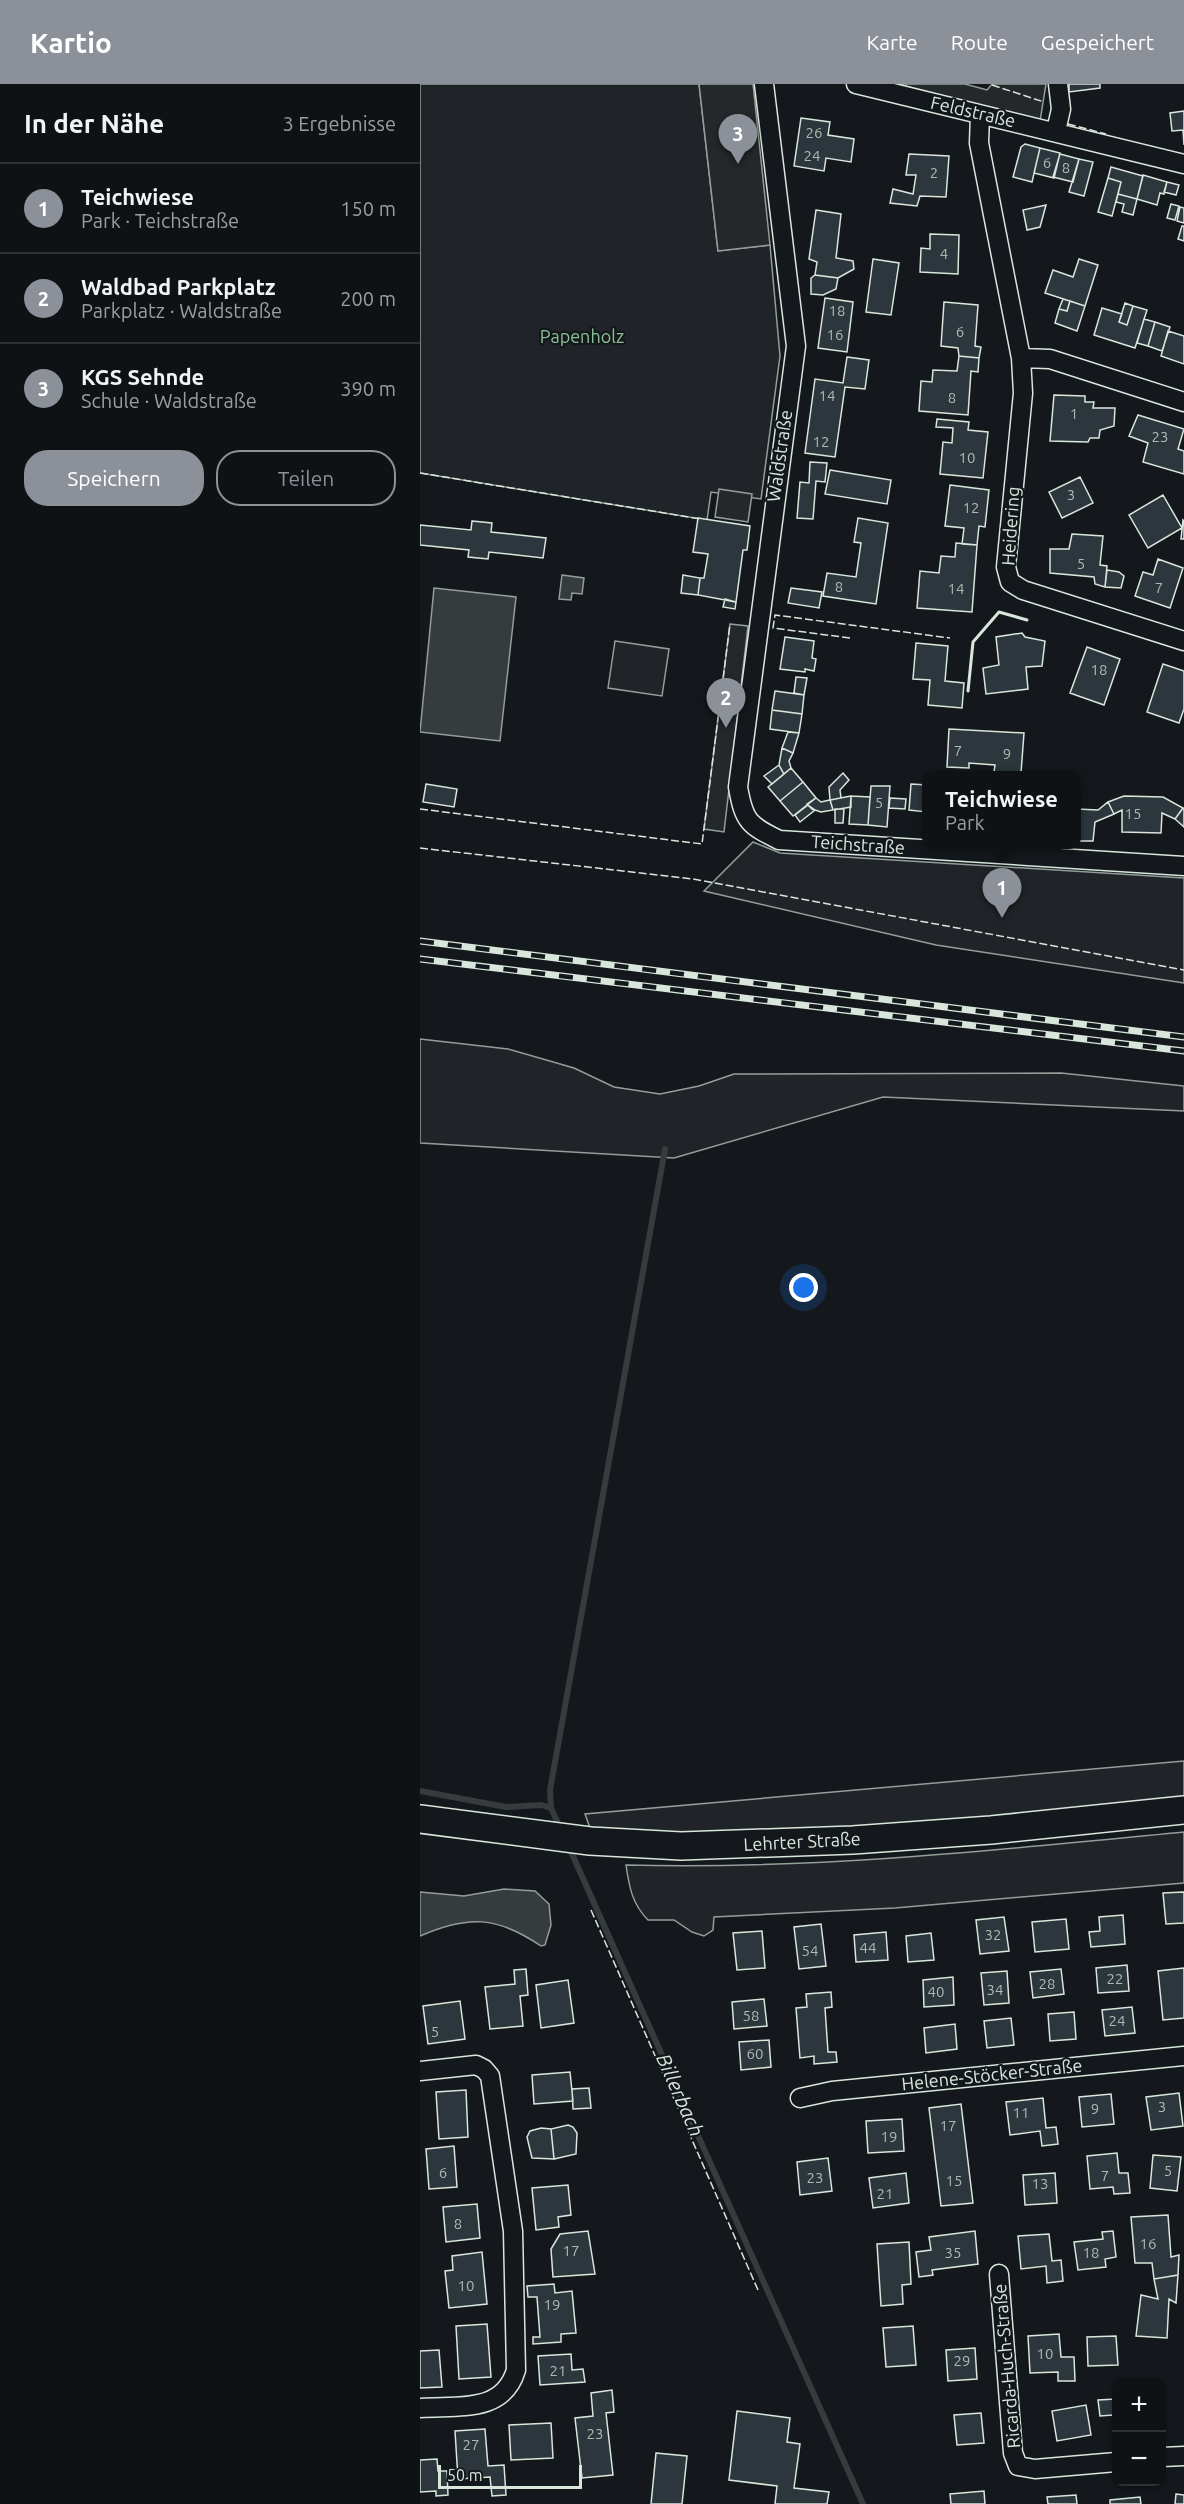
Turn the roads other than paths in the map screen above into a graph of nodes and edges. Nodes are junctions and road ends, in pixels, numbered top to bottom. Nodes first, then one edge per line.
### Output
1 (764, 84) edge
2 (856, 84) edge
3 (1058, 84) edge
4 (980, 115) junction
5 (1056, 131) junction
6 (1184, 164) edge
7 (1021, 358) junction
8 (1184, 402) edge
9 (1184, 641) edge
10 (751, 826) joint
11 (1184, 866) edge
12 (1184, 1810) edge
13 (420, 1819) edge
14 (1184, 2056) edge
15 (420, 2071) edge
16 (800, 2098) dead end
17 (999, 2274) dead end
18 (420, 2408) edge
19 (1184, 2456) edge
20 (1166, 2457) edge
21 (1112, 2462) edge

1 - 10 street, Waldstraße
2 - 4 street, Feldstraße
3 - 5 street
4 - 5 street, Feldstraße
4 - 7 street, Heidering
5 - 6 street, Feldstraße
7 - 8 street
7 - 9 street, Heidering
10 - 11 street, Teichstraße
12 - 13 main road, Lehrter Straße
14 - 16 street, Helene-Stöcker-Straße
15 - 18 street
17 - 21 street, Ricarda-Huch-Straße
19 - 20 street

